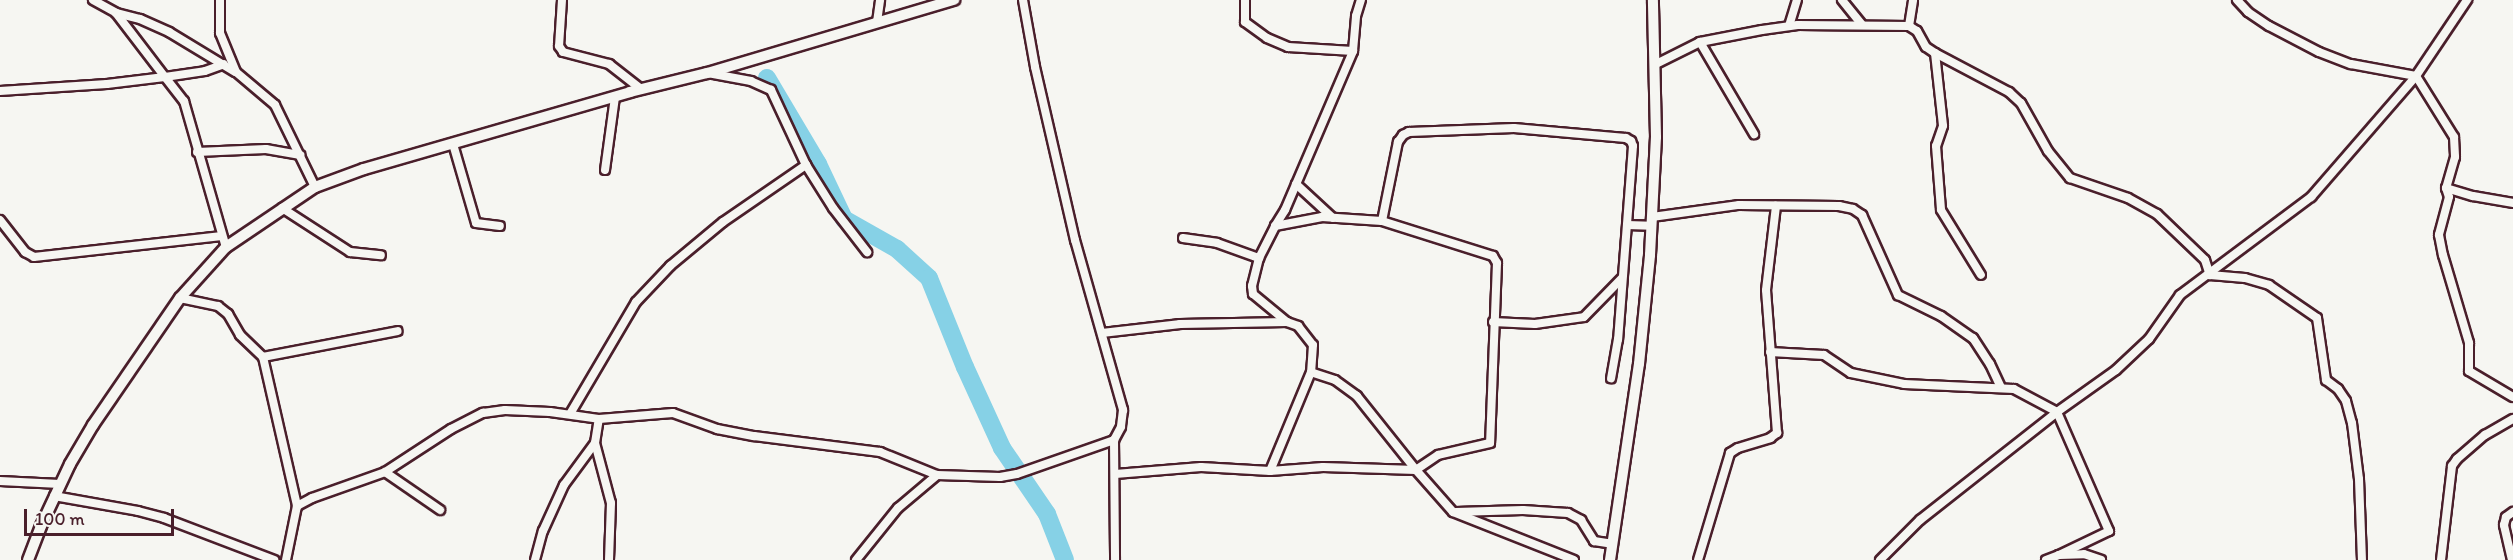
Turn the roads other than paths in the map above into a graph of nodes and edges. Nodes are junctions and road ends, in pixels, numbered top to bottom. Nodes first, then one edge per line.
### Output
1 (93, 0) edge
2 (220, 0) edge
3 (562, 0) edge
4 (880, 0) edge
5 (954, 0) edge
6 (1023, 0) edge
7 (1245, 0) edge
8 (1361, 0) edge
9 (1653, 0) edge
10 (1797, 0) edge
11 (1842, 0) edge
12 (1913, 0) edge
13 (2237, 0) edge
14 (2467, 0) edge
15 (116, 13) junction
16 (877, 21) junction
17 (1862, 25) junction
18 (1789, 26) junction
19 (1909, 26) junction
20 (1700, 42) junction
21 (1353, 51) junction
22 (1935, 53) junction
23 (224, 64) junction
24 (1656, 64) junction
25 (236, 72) junction
26 (707, 73) junction
27 (2416, 76) junction
28 (165, 77) junction
29 (641, 90) junction
30 (0, 91) edge
31 (615, 97) junction
32 (1754, 134) dead end
33 (453, 144) junction
34 (197, 152) junction
35 (300, 155) junction
36 (806, 165) junction
37 (605, 170) dead end
38 (1296, 184) junction
39 (315, 187) junction
40 (2446, 188) junction
41 (2513, 203) edge
42 (1776, 206) junction
43 (282, 208) junction
44 (1333, 218) junction
45 (0, 220) edge
46 (1382, 221) junction
47 (1652, 222) junction
48 (1627, 225) junction
49 (500, 226) dead end
50 (1275, 226) junction
51 (1183, 238) dead end
52 (224, 242) junction
53 (867, 252) dead end
54 (381, 255) dead end
55 (1259, 258) junction
56 (1981, 275) dead end
57 (2210, 275) junction
58 (1622, 277) junction
59 (180, 298) junction
60 (1287, 322) junction
61 (1493, 322) junction
62 (398, 331) dead end
63 (1102, 333) junction
64 (1770, 352) junction
65 (263, 357) junction
66 (1311, 372) junction
67 (1611, 378) dead end
68 (2001, 388) junction
69 (2513, 397) edge
70 (2057, 412) junction
71 (570, 414) junction
72 (599, 419) junction
73 (2513, 419) edge
74 (1114, 440) junction
75 (596, 443) junction
76 (1416, 470) junction
77 (1270, 471) junction
78 (386, 472) junction
79 (1115, 474) junction
80 (937, 475) junction
81 (0, 481) edge
82 (60, 484) junction
83 (54, 496) junction
84 (297, 506) junction
85 (440, 510) dead end
86 (1453, 512) junction
87 (2513, 512) edge
88 (1612, 544) junction
89 (2059, 555) junction
90 (28, 560) edge
91 (272, 560) edge
92 (286, 560) edge
93 (535, 560) edge
94 (609, 560) edge
95 (856, 560) edge
96 (1115, 560) edge
97 (1574, 560) edge
98 (1610, 560) edge
99 (1698, 560) edge
100 (1880, 560) edge
101 (2046, 560) edge
102 (2101, 560) edge
103 (2362, 560) edge
104 (2441, 560) edge
105 (2512, 560) edge

1 - 15 street
2 - 25 street
3 - 29 street
4 - 16 street
5 - 16 street
6 - 63 street
7 - 21 street
8 - 21 street
9 - 24 street
10 - 18 street
11 - 17 street
12 - 19 street
13 - 27 street
14 - 27 street
15 - 23 street
15 - 28 street
16 - 26 street
17 - 18 street
17 - 19 street
18 - 20 street
19 - 22 street
20 - 24 street
20 - 32 street
21 - 38 street
22 - 56 street
22 - 57 street
23 - 25 street
23 - 28 street
24 - 47 street
25 - 35 street
26 - 29 street
26 - 36 street
27 - 40 street
27 - 57 street
28 - 30 street
28 - 34 street
29 - 31 street
31 - 33 street
31 - 37 street
33 - 39 street
33 - 49 street
34 - 35 street
34 - 52 street
35 - 39 street
36 - 53 street
36 - 71 street
38 - 44 street
38 - 50 street
39 - 43 street
40 - 41 street
40 - 69 street
42 - 47 street
42 - 64 street
42 - 68 street
43 - 52 street
43 - 54 street
44 - 46 street
44 - 50 street
45 - 52 street
46 - 48 street
46 - 61 street
47 - 48 street
47 - 88 street
48 - 58 street
50 - 55 street
51 - 55 street
52 - 59 street
55 - 60 street
57 - 70 street
57 - 103 street
58 - 61 street
58 - 67 street
59 - 65 street
59 - 82 street
60 - 63 street
60 - 66 street
61 - 76 street
62 - 65 street
63 - 74 street
64 - 68 street
64 - 99 street
65 - 84 street
66 - 76 street
66 - 77 street
68 - 70 street
70 - 89 street
70 - 100 street
71 - 72 street
71 - 78 street
72 - 75 street
72 - 80 street
73 - 104 street
74 - 79 street
74 - 80 street
75 - 93 street
75 - 94 street
76 - 77 street
76 - 86 street
77 - 79 street
78 - 84 street
78 - 85 street
79 - 96 street
80 - 95 street
81 - 82 street
82 - 83 street
83 - 90 street
83 - 91 street
84 - 92 street
86 - 88 street
86 - 97 street
87 - 105 street
88 - 98 street
89 - 101 street
89 - 102 street

